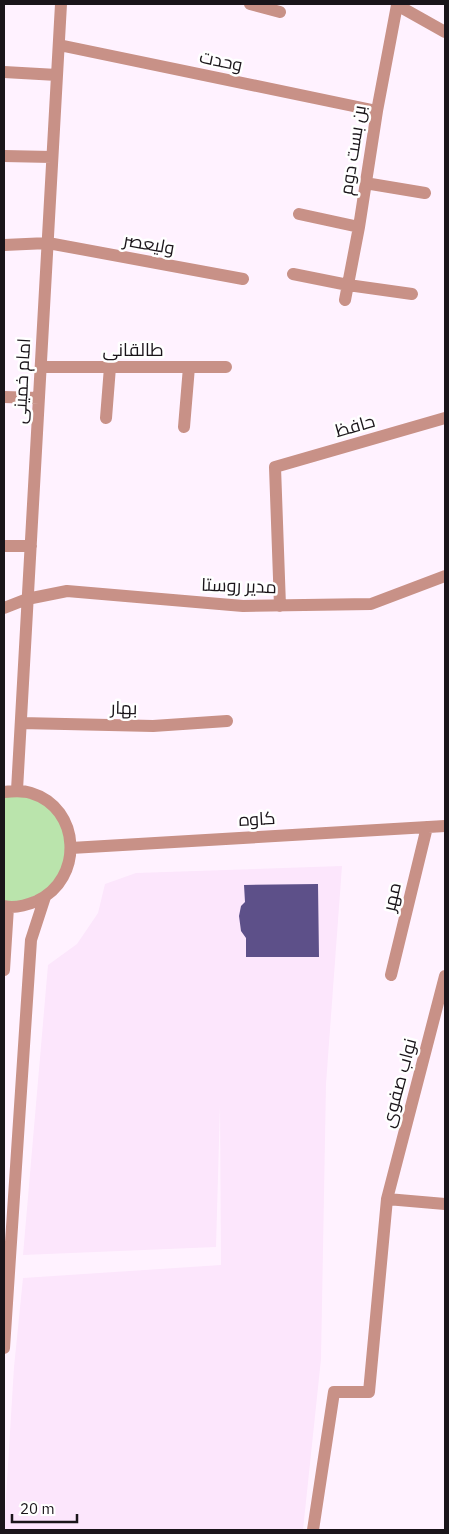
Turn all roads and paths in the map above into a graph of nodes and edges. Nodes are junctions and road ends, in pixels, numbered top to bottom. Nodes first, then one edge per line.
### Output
1 (61, 4) edge
2 (250, 4) edge
3 (280, 12) dead end
4 (445, 32) edge
5 (59, 45) junction
6 (4, 72) edge
7 (57, 75) junction
8 (377, 111) junction
9 (4, 156) edge
10 (52, 157) junction
11 (365, 183) junction
12 (425, 193) dead end
13 (299, 214) dead end
14 (359, 227) junction
15 (48, 243) junction
16 (4, 245) edge
17 (293, 274) dead end
18 (244, 279) dead end
19 (348, 285) junction
20 (412, 294) dead end
21 (345, 300) dead end
22 (110, 367) junction
23 (189, 367) junction
24 (226, 367) dead end
25 (41, 368) junction
26 (4, 398) edge
27 (39, 398) junction
28 (106, 418) dead end
29 (445, 418) edge
30 (184, 427) dead end
31 (4, 546) edge
32 (31, 546) junction
33 (445, 576) edge
34 (27, 600) junction
35 (280, 606) junction
36 (4, 608) edge
37 (227, 721) dead end
38 (20, 723) junction
39 (10, 791) edge
40 (445, 826) edge
41 (427, 827) junction
42 (71, 848) junction
43 (45, 897) junction
44 (6, 907) edge
45 (4, 970) edge
46 (391, 975) dead end
47 (445, 976) edge
48 (387, 1199) junction
49 (445, 1204) edge
50 (4, 1348) edge
51 (313, 1530) edge

1 - 5 street, امام خمینی
2 - 3 street
4 - 8 street, بن بست دوم
5 - 7 street, امام خمینی
5 - 8 street, وحدت
6 - 7 street
7 - 10 street, امام خمینی
8 - 11 street, بن بست دوم
9 - 10 street
10 - 15 street, امام خمینی
11 - 12 street
11 - 14 street, بن بست دوم
13 - 14 street
14 - 19 street, بن بست دوم
15 - 16 street, ولیعصر
15 - 18 street, ولیعصر
15 - 25 street, امام خمینی
17 - 19 street
19 - 20 street
19 - 21 street, بن بست دوم
22 - 23 street, طالقانی
22 - 25 street, طالقانی
22 - 28 street
23 - 24 street, طالقانی
23 - 30 street
25 - 27 street, امام خمینی
26 - 27 street
27 - 32 street, امام خمینی
29 - 35 street, حافظ
31 - 32 street
32 - 34 street, امام خمینی
33 - 35 street, مدیر روستا
34 - 35 street, مدیر روستا
34 - 36 street, مدیر روستا
34 - 38 street, امام خمینی
37 - 38 street, بهار
38 - 39 street, امام خمینی
39 - 42 street
40 - 41 street, کاوه
41 - 42 street, کاوه
41 - 46 street, مهر
42 - 43 street
43 - 44 street
43 - 50 street
44 - 45 street
47 - 48 street, نواب صفوی
48 - 49 street
48 - 51 street, نواب صفوی

